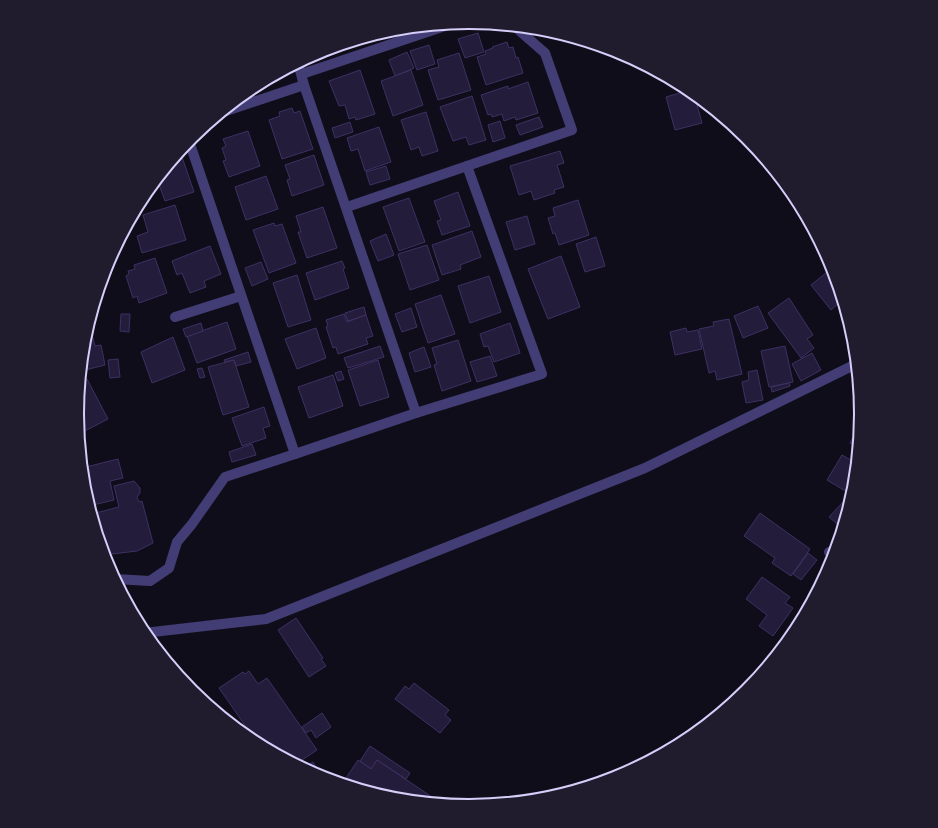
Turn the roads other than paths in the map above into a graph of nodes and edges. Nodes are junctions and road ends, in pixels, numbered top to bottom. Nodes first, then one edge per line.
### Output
1 (430, 31) edge
2 (523, 33) edge
3 (300, 69) edge
4 (302, 74) junction
5 (304, 85) junction
6 (235, 109) edge
7 (191, 148) edge
8 (467, 166) junction
9 (347, 207) junction
10 (241, 296) junction
11 (175, 318) dead end
12 (851, 366) edge
13 (416, 413) junction
14 (295, 454) junction
15 (122, 579) edge
16 (152, 632) edge

1 - 4 street
2 - 8 street
3 - 4 street
4 - 5 street
5 - 6 street
5 - 9 street
7 - 10 street
8 - 9 street
8 - 13 street
9 - 13 street
10 - 11 street
10 - 14 street
12 - 16 street
13 - 14 street
14 - 15 street

